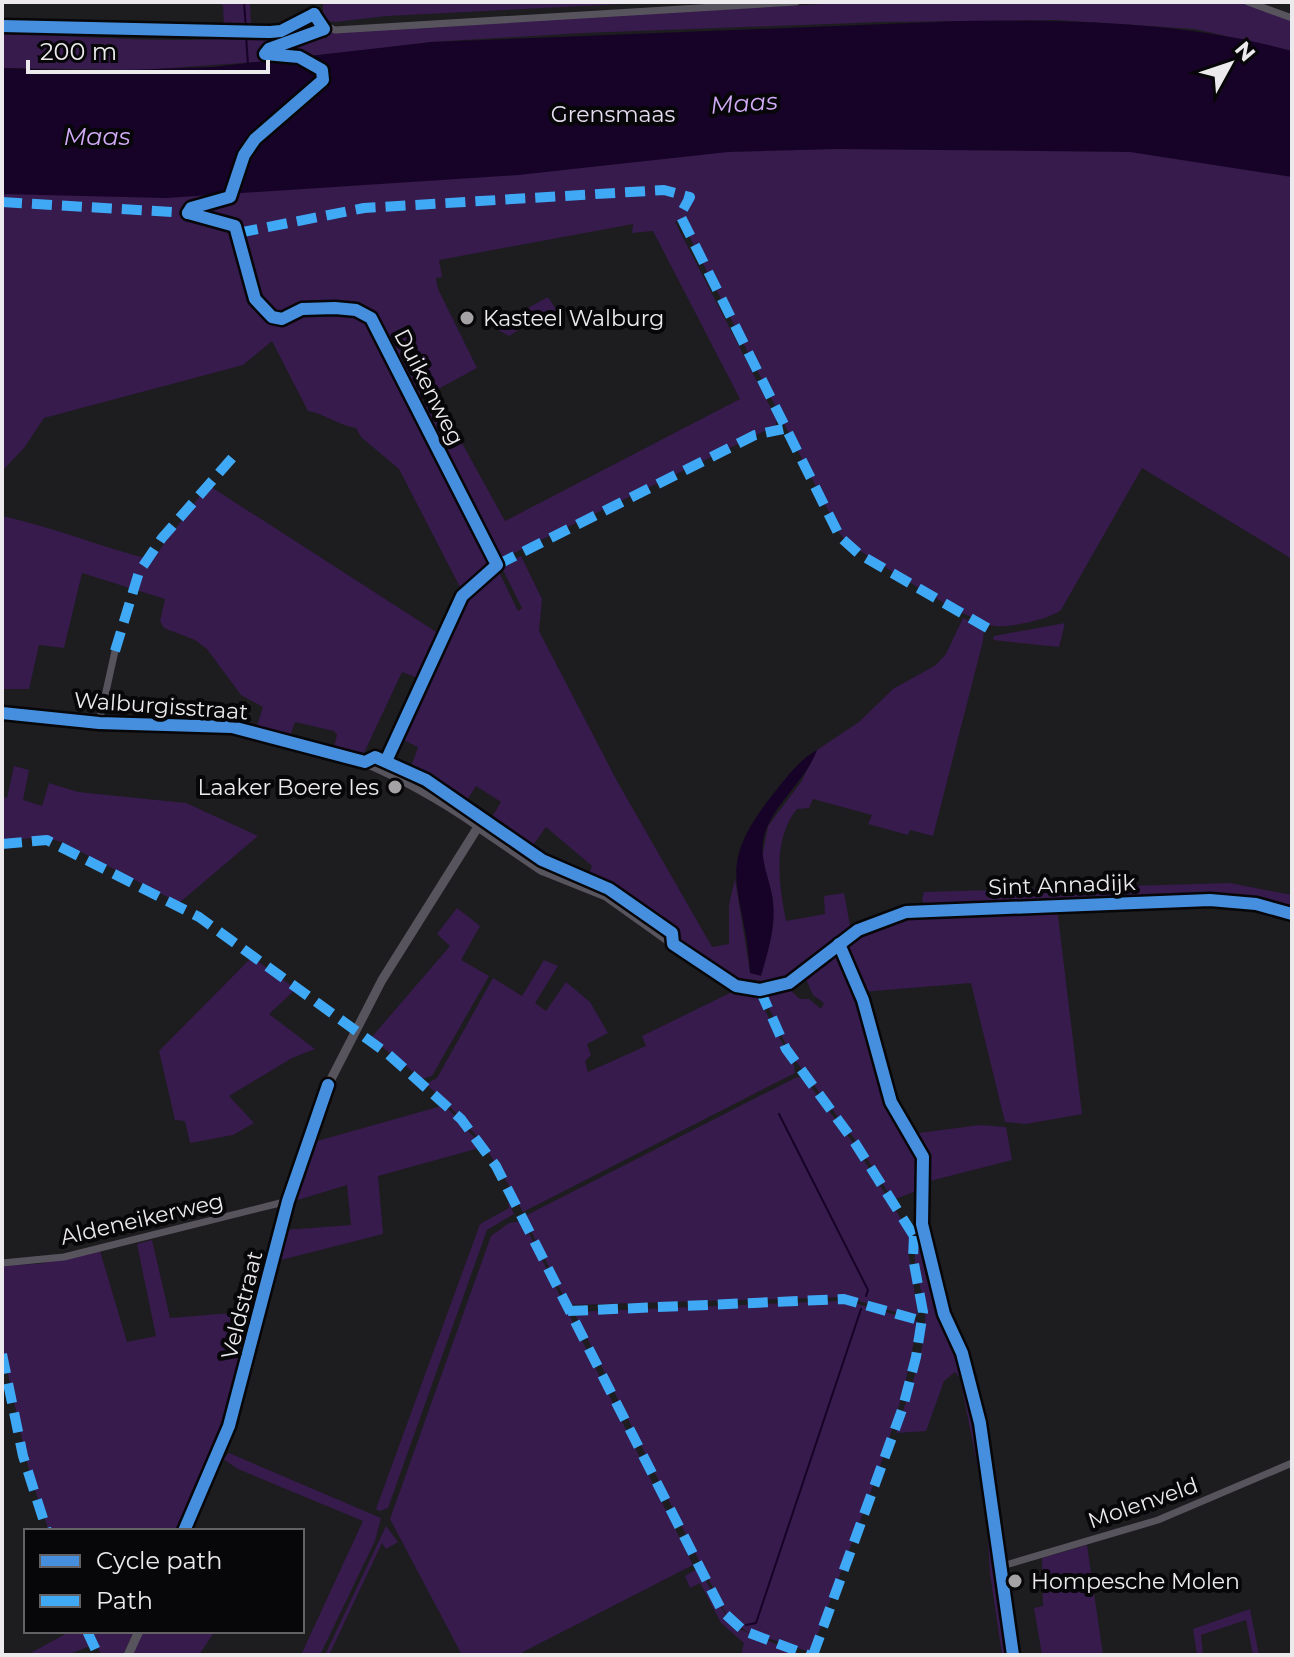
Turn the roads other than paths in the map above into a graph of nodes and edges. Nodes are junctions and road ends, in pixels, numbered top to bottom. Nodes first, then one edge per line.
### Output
1 (312, 2) edge
2 (796, 2) edge
3 (1248, 2) edge
4 (314, 14) junction
5 (1292, 18) edge
6 (2, 26) edge
7 (238, 233) dead end
8 (115, 651) dead end
9 (2, 713) edge
10 (99, 723) junction
11 (382, 770) junction
12 (478, 827) junction
13 (1292, 914) edge
14 (288, 1201) junction
15 (2, 1263) edge
16 (1292, 1463) edge
17 (185, 1529) edge
18 (1002, 1566) dead end
19 (138, 1633) edge
20 (128, 1655) edge

1 - 4 street
2 - 4 street
3 - 5 street
4 - 6 street
7 - 11 street, Duikenweg
8 - 10 street
9 - 10 street, Walburgisstraat
10 - 11 street, Walburgisstraat
11 - 12 street, Walburgisstraat
12 - 13 street, Sint Annadijk
12 - 14 street, Veldstraat
14 - 15 street, Aldeneikerweg
14 - 17 street, Veldstraat
16 - 18 street, Molenveld
19 - 20 street

